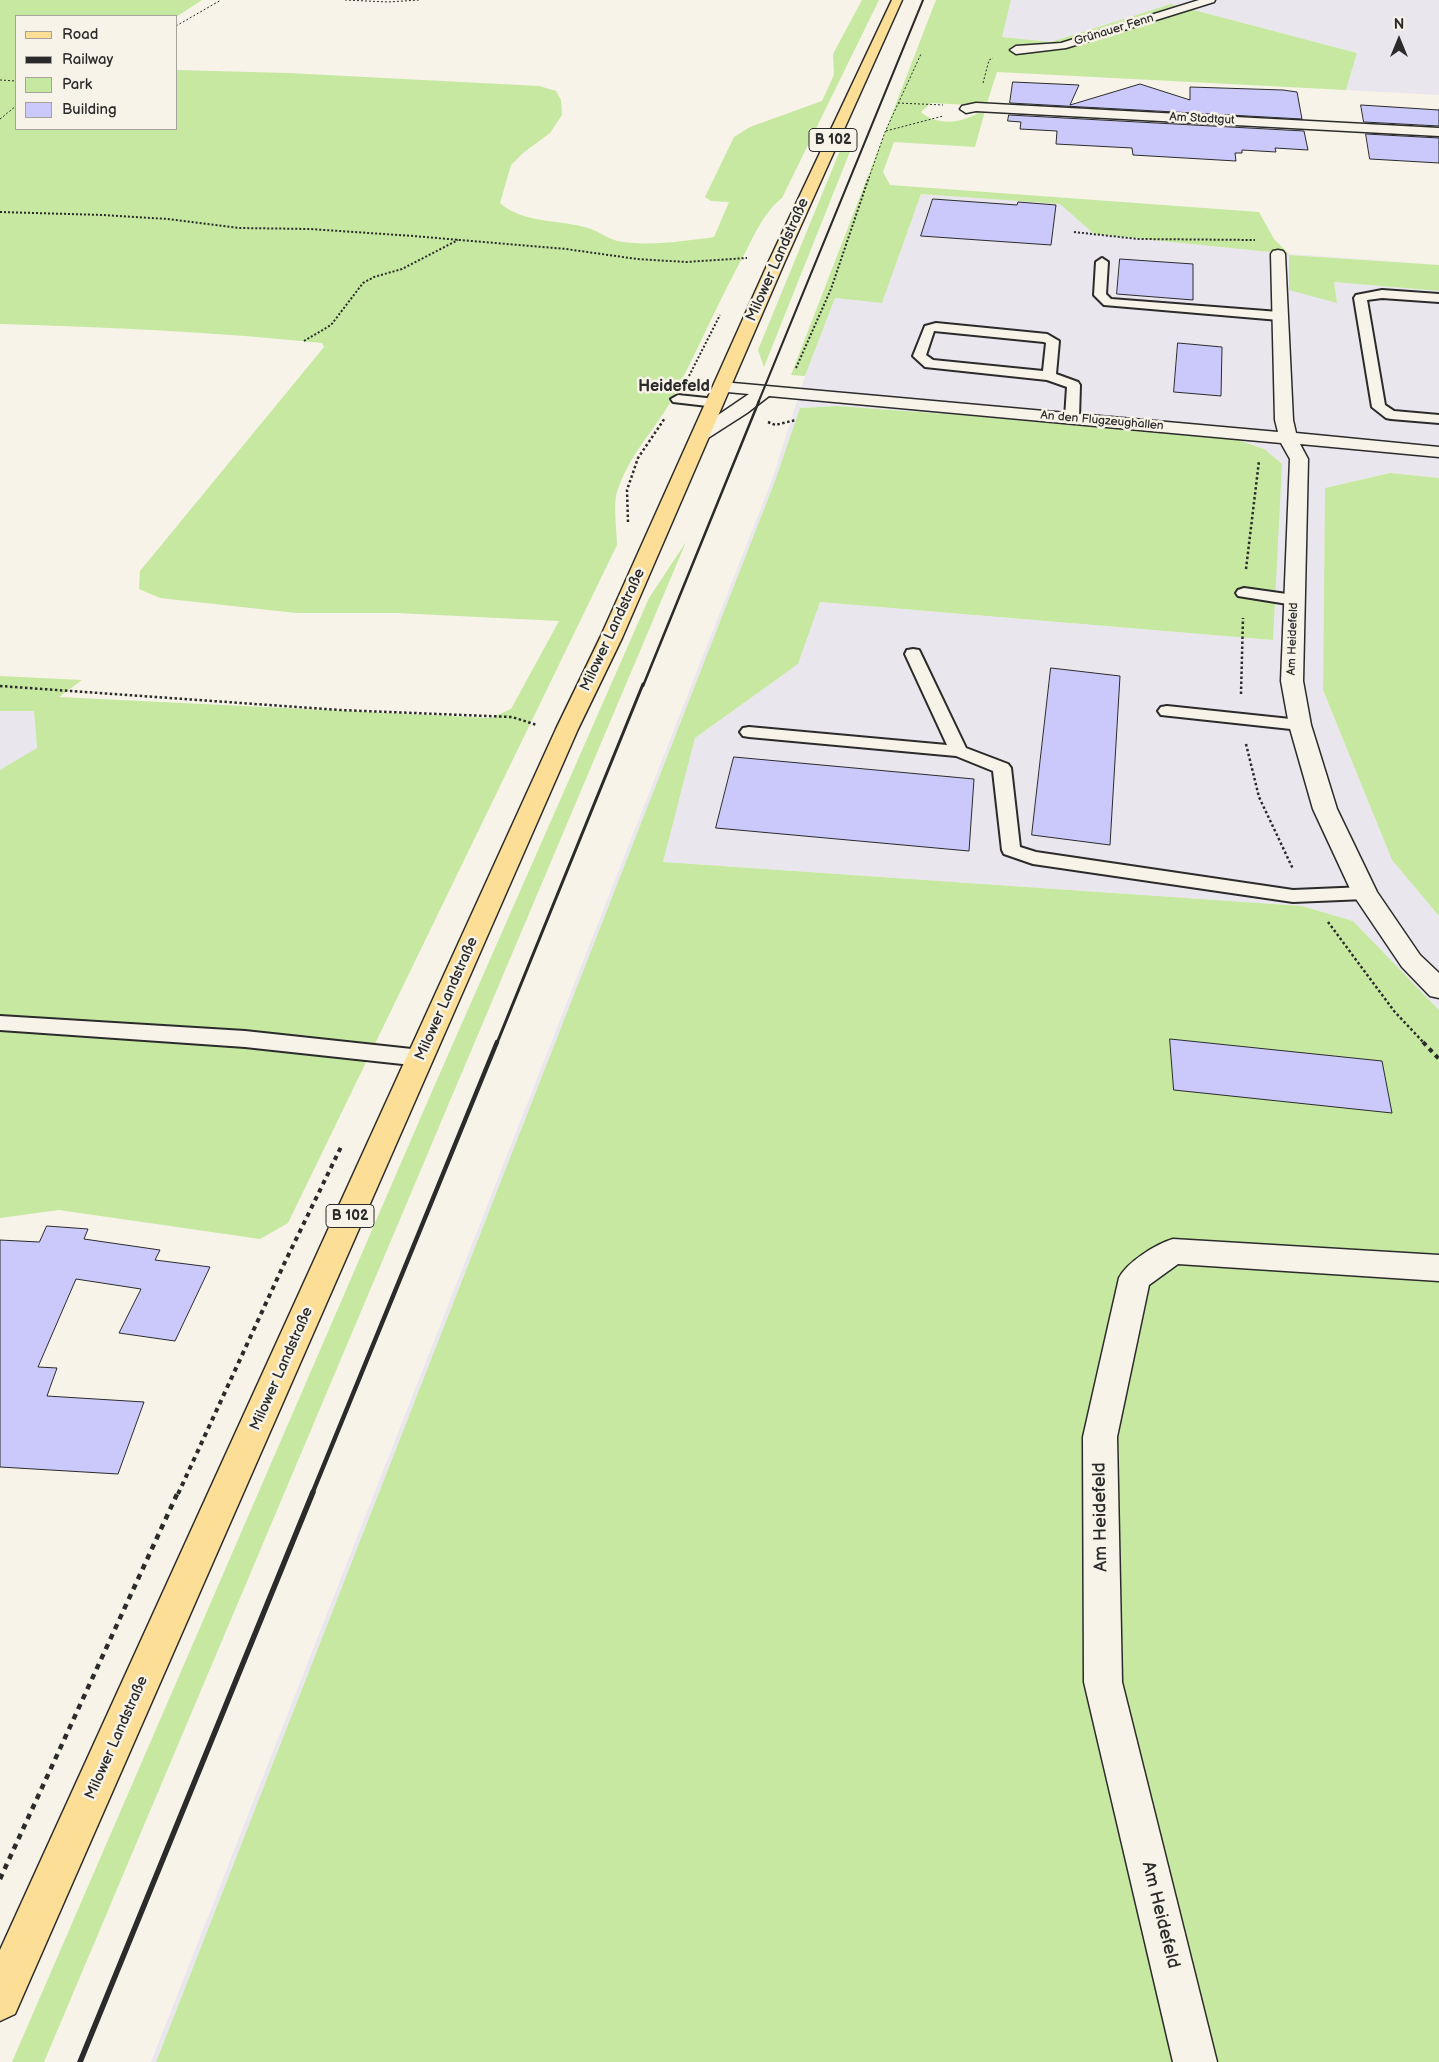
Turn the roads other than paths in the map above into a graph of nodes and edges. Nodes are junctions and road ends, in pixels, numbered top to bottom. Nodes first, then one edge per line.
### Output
1 (897, 0) edge
2 (1210, 0) edge
3 (1016, 50) road end
4 (971, 108) road end
5 (1439, 132) edge
6 (1278, 254) road end
7 (1102, 262) dead end
8 (1439, 298) edge
9 (1279, 316) junction
10 (1049, 376) junction
11 (765, 390) junction
12 (719, 395) junction
13 (678, 399) dead end
14 (1072, 418) junction
15 (1439, 419) edge
16 (702, 434) junction
17 (1288, 438) junction
18 (1439, 452) edge
19 (1244, 592) dead end
20 (1294, 600) junction
21 (913, 654) dead end
22 (1167, 711) dead end
23 (1300, 725) junction
24 (749, 732) dead end
25 (959, 751) junction
26 (1365, 893) junction
27 (1439, 989) edge
28 (0, 1023) edge
29 (421, 1058) junction
30 (1439, 1268) edge
31 (0, 1999) edge
32 (1195, 2062) edge

1 - 12 main road, Milower Landstraße / B 102
2 - 3 street, Grünauer Fenn
4 - 5 street, Am Stadtgut
6 - 9 street, Am Heidefeld
7 - 9 lane
8 - 15 lane
9 - 17 street, Am Heidefeld
10 - 10 lane
10 - 14 lane
11 - 12 street, An den Flugzeughallen
11 - 14 street, An den Flugzeughallen
11 - 16 street
12 - 13 lane
12 - 16 main road, Milower Landstraße / B 102
14 - 17 street, An den Flugzeughallen
16 - 29 main road, Milower Landstraße / B 102
17 - 18 street, An den Flugzeughallen
17 - 20 street, Am Heidefeld
19 - 20 lane
20 - 23 street, Am Heidefeld
21 - 25 lane
22 - 23 lane
23 - 26 street, Am Heidefeld
24 - 25 lane
25 - 26 lane
26 - 27 street, Am Heidefeld
28 - 29 lane
29 - 31 main road, Milower Landstraße / B 102
30 - 32 street, Am Heidefeld

